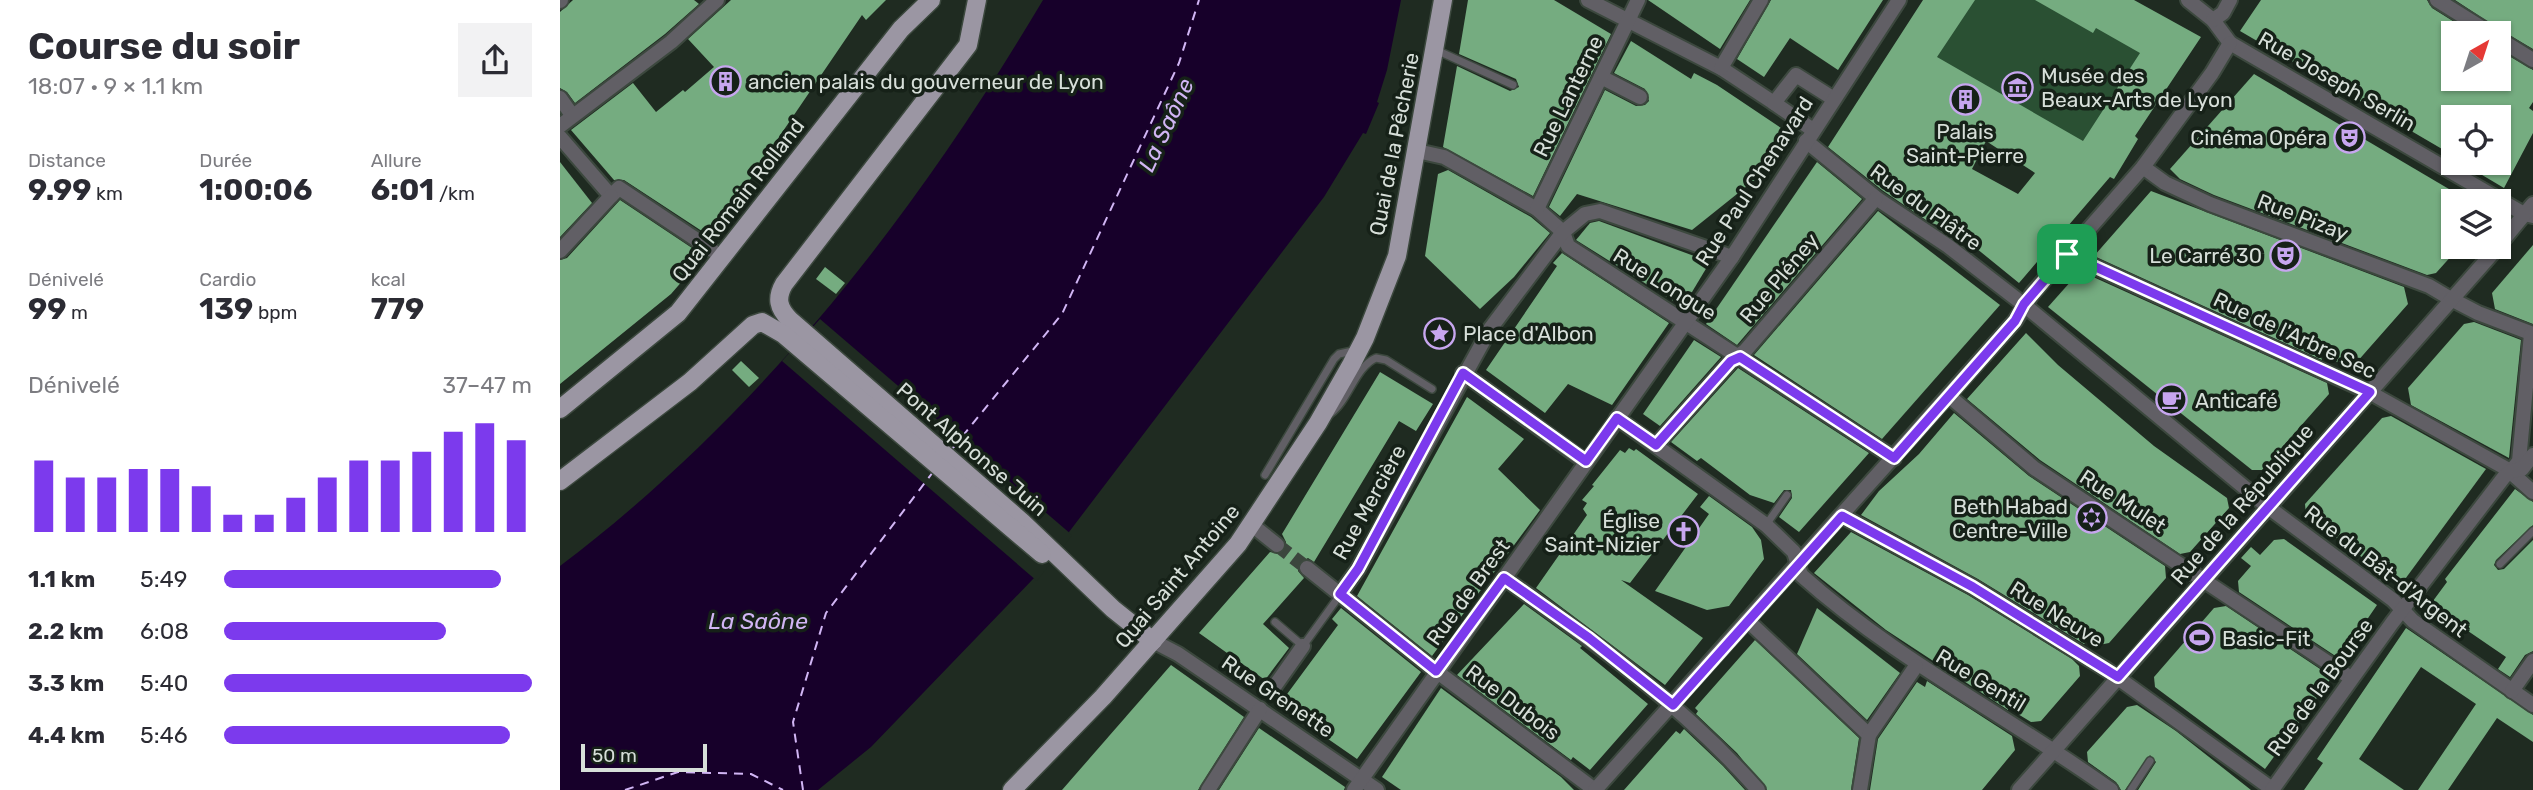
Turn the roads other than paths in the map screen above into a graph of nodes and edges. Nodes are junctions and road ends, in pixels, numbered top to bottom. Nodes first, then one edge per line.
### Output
1 (931, 0) edge
2 (977, 0) edge
3 (1443, 0) edge
4 (1588, 0) edge
5 (1638, 0) edge
6 (1761, 0) edge
7 (1899, 0) edge
8 (2188, 0) edge
9 (2230, 0) edge
10 (2437, 0) edge
11 (709, 2) edge
12 (1627, 20) junction
13 (2213, 20) junction
14 (2471, 21) edge
15 (2230, 43) junction
16 (2511, 46) edge
17 (1435, 50) junction
18 (2533, 60) edge
19 (1721, 68) junction
20 (1601, 77) junction
21 (1513, 85) dead end
22 (560, 97) edge
23 (1640, 97) dead end
24 (1834, 99) junction
25 (1774, 103) junction
26 (572, 115) junction
27 (560, 126) edge
28 (1810, 136) junction
29 (560, 137) edge
30 (1417, 151) junction
31 (2143, 167) junction
32 (611, 196) junction
33 (1876, 198) junction
34 (1537, 209) junction
35 (2530, 211) edge
36 (1563, 232) junction
37 (2511, 232) edge
38 (712, 250) dead end
39 (560, 251) edge
40 (2067, 254) junction
41 (1732, 257) junction
42 (2486, 259) edge
43 (1382, 293) joint
44 (2451, 299) junction
45 (2024, 304) junction
46 (1685, 321) junction
47 (2532, 334) edge
48 (801, 340) junction
49 (1359, 349) junction
50 (1740, 357) junction
51 (1463, 373) junction
52 (1319, 383) junction
53 (1432, 389) dead end
54 (2370, 392) junction
55 (1949, 396) junction
56 (1328, 404) junction
57 (560, 409) edge
58 (1617, 418) junction
59 (1318, 423) junction
60 (1656, 445) junction
61 (2533, 455) edge
62 (1894, 458) junction
63 (1586, 461) junction
64 (2511, 471) junction
65 (1265, 475) dead end
66 (560, 481) edge
67 (2533, 492) edge
68 (1787, 495) dead end
69 (2268, 507) junction
70 (1842, 516) junction
71 (1252, 526) junction
72 (1766, 526) junction
73 (2533, 531) edge
74 (1277, 545) tunnel mouth
75 (2500, 564) dead end
76 (1798, 565) junction
77 (1307, 568) tunnel mouth
78 (1504, 578) junction
79 (2204, 580) junction
80 (1340, 594) junction
81 (2403, 610) junction
82 (1747, 621) junction
83 (1275, 622) dead end
84 (1153, 641) junction
85 (1299, 643) junction
86 (2533, 660) edge
87 (1916, 666) junction
88 (1436, 671) junction
89 (2118, 677) junction
90 (2351, 678) junction
91 (1272, 690) dead end
92 (2512, 691) junction
93 (1673, 705) junction
94 (2533, 705) edge
95 (1260, 709) junction
96 (1869, 736) junction
97 (2054, 749) junction
98 (2150, 761) dead end
99 (1358, 785) edge
100 (2275, 789) edge
101 (1012, 790) edge
102 (1208, 790) edge
103 (1377, 790) edge
104 (1595, 790) edge
105 (1758, 790) edge
106 (1860, 790) edge
107 (2019, 790) edge
108 (2111, 790) edge
109 (2131, 790) edge

1 - 57 main road, Quai Romain Rolland
2 - 48 main road
3 - 17 main road, Quai de la Pêcherie
4 - 12 street, Rue du Plâtre
5 - 12 street, Rue Lanterne
6 - 19 street
7 - 24 street, Rue Paul Chenavard
8 - 13 street
9 - 13 street
10 - 14 street
11 - 26 street
12 - 19 street, Rue du Plâtre
12 - 20 street, Rue Lanterne
13 - 15 street
15 - 31 street
15 - 35 street, Rue Joseph Serlin
16 - 18 street
17 - 21 lane
17 - 30 main road, Quai de la Pêcherie
19 - 25 street, Rue du Plâtre
20 - 23 street
20 - 34 street, Rue Lanterne
22 - 26 street
24 - 25 street
24 - 28 street, Rue Paul Chenavard
25 - 28 street, Rue du Plâtre
26 - 27 street
28 - 33 street, Rue du Plâtre
28 - 41 street, Rue Paul Chenavard
29 - 32 street
30 - 34 street, Rue Longue
30 - 43 main road, Quai de la Pêcherie
31 - 40 street
31 - 44 street, Rue Pizay
32 - 38 street
32 - 39 street
33 - 45 street, Rue du Plâtre
33 - 50 street, Rue Pléney
34 - 36 street, Rue Longue
35 - 37 street, Rue de la République
36 - 41 street
36 - 46 street, Rue Longue
36 - 51 street
40 - 45 street
40 - 54 street, Rue de l'Arbre Sec
41 - 46 street, Rue Paul Chenavard
42 - 44 street, Rue de la République
43 - 49 main road, Quai Saint Antoine
44 - 47 street, Rue Pizay
44 - 54 street, Rue de la République
45 - 55 street
45 - 69 street, Rue du Bât-d'Argent
46 - 50 street, Rue Longue
46 - 58 street, Rue Paul Chenavard
47 - 64 street
48 - 66 main road
48 - 84 main road, Pont Alphonse Juin
49 - 52 lane
49 - 56 main road, Quai Saint Antoine
50 - 60 street, Rue Pléney
50 - 62 street, Rue Longue
51 - 63 street
51 - 80 street, Rue Mercière
52 - 56 lane
52 - 65 lane
53 - 59 lane
54 - 64 street, Rue de l'Arbre Sec
54 - 69 street, Rue de la République
55 - 62 street
55 - 79 street, Rue Mulet
56 - 59 main road, Quai Saint Antoine
58 - 60 street, Rue Gentil
58 - 63 street, Rue de Brest
59 - 71 main road, Quai Saint Antoine
60 - 72 street, Rue Gentil
61 - 64 street
62 - 70 street
63 - 78 street, Rue de Brest
64 - 67 street, Rue de l'Arbre Sec
64 - 81 street, Rue de la Bourse
68 - 72 lane
69 - 79 street, Rue de la République
69 - 81 street, Rue du Bât-d'Argent
70 - 76 street
70 - 89 street, Rue Neuve
71 - 74 street
71 - 84 main road, Quai Saint Antoine
72 - 76 street, Rue Gentil
73 - 75 lane
76 - 82 street
76 - 87 street, Rue Gentil
77 - 80 street, Rue Dubois
78 - 88 street, Rue de Brest
78 - 93 street
79 - 89 street, Rue de la République
79 - 90 street, Rue Mulet
80 - 85 lane, Rue Mercière
80 - 88 street, Rue Dubois
81 - 90 street, Rue de la Bourse
81 - 92 street, Rue du Bât-d'Argent
82 - 93 street
82 - 96 street
83 - 85 lane
84 - 95 street, Rue Grenette
84 - 101 main road, Quai Saint Antoine
85 - 91 street, Rue Mercière
86 - 92 street
87 - 96 street
87 - 97 street, Rue Gentil
88 - 99 street, Rue de Brest
88 - 104 street, Rue Dubois
89 - 97 street, Rue de la République
89 - 100 street, Rue Neuve
90 - 100 street, Rue de la Bourse
92 - 94 street, Rue du Bât-d'Argent
93 - 104 street
93 - 105 street
95 - 99 street, Rue Grenette
95 - 102 street
96 - 106 street
97 - 107 street, Rue de la République
97 - 108 street, Rue Gentil
98 - 109 lane
99 - 103 street, Rue Grenette

